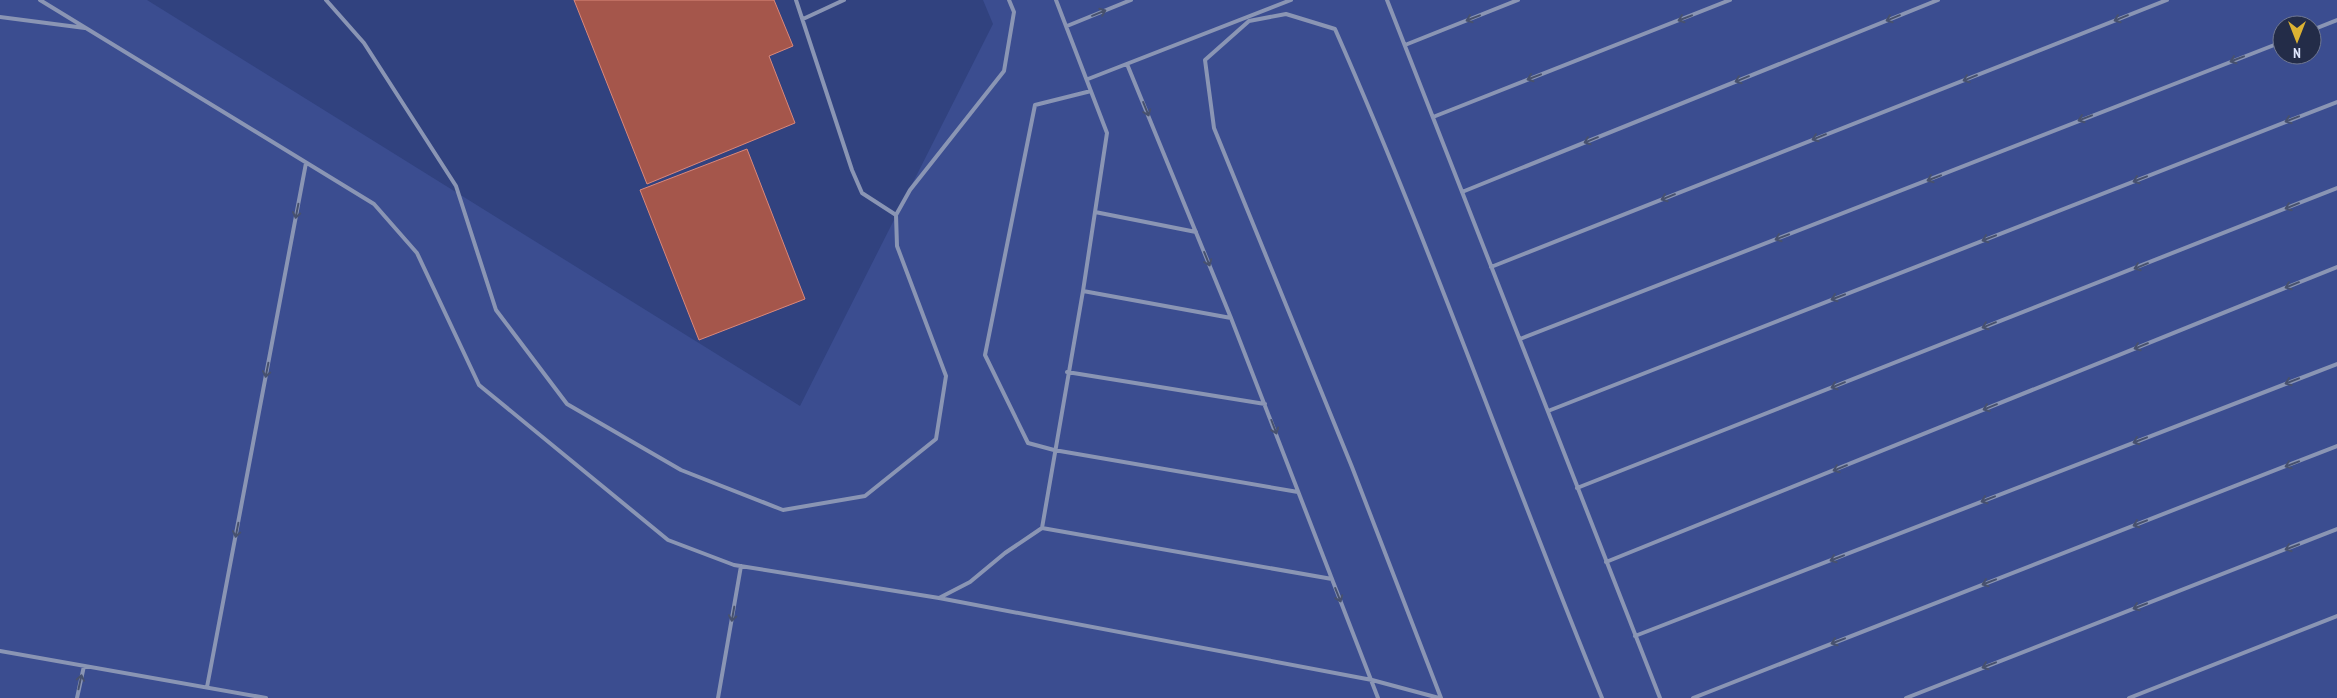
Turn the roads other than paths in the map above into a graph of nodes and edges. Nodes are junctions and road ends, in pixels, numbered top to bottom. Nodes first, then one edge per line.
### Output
1 (40, 0) edge
2 (326, 0) edge
3 (796, 0) edge
4 (844, 0) edge
5 (1009, 0) edge
6 (1056, 0) edge
7 (1131, 0) edge
8 (1291, 0) edge
9 (1387, 0) edge
10 (1518, 0) edge
11 (1730, 0) edge
12 (1938, 0) edge
13 (2166, 0) edge
14 (0, 17) edge
15 (803, 19) junction
16 (2337, 20) edge
17 (1066, 26) junction
18 (2322, 26) edge
19 (86, 28) junction
20 (1405, 45) junction
21 (2272, 46) edge
22 (1127, 64) junction
23 (1088, 79) junction
24 (1092, 90) junction
25 (2337, 102) edge
26 (1433, 117) junction
27 (306, 163) junction
28 (2337, 188) edge
29 (1462, 192) junction
30 (1095, 212) junction
31 (896, 215) junction
32 (1196, 232) junction
33 (1491, 267) junction
34 (2337, 267) edge
35 (1083, 291) junction
36 (1231, 318) junction
37 (1520, 339) junction
38 (2337, 364) edge
39 (1067, 372) junction
40 (1265, 404) junction
41 (1548, 411) junction
42 (2337, 446) edge
43 (1054, 450) junction
44 (1577, 488) junction
45 (1298, 492) junction
46 (1042, 528) junction
47 (2337, 529) edge
48 (1606, 562) junction
49 (741, 566) junction
50 (1332, 579) junction
51 (939, 598) junction
52 (2337, 616) edge
53 (1635, 636) junction
54 (0, 651) edge
55 (84, 666) junction
56 (1372, 680) junction
57 (206, 687) junction
58 (77, 698) edge
59 (266, 698) edge
60 (718, 698) edge
61 (1378, 698) edge
62 (1440, 698) edge
63 (1602, 698) edge
64 (1660, 698) edge
65 (1693, 698) edge
66 (1906, 698) edge
67 (2129, 698) edge

1 - 19 lane
2 - 31 lane
3 - 15 lane
4 - 15 lane
5 - 31 lane
6 - 17 lane
17 -> 7 lane
8 - 22 lane
9 - 20 lane
10 -> 20 lane
11 -> 26 lane
12 -> 29 lane
13 -> 33 lane
14 - 19 lane
15 - 31 lane
16 - 18 lane
17 - 23 lane
19 - 27 lane
20 - 26 lane
21 -> 37 lane
22 - 23 lane
22 -> 32 lane
23 - 24 lane
24 - 30 lane
24 - 43 lane
25 -> 41 lane
26 - 29 lane
27 - 49 lane
27 -> 57 lane
28 -> 44 lane
29 - 33 lane
30 - 32 lane
30 - 35 lane
32 -> 36 lane
33 - 37 lane
34 -> 48 lane
35 - 36 lane
35 - 39 lane
36 - 40 lane
37 - 41 lane
38 -> 53 lane
39 - 40 lane
39 - 43 lane
40 -> 45 lane
41 - 44 lane
42 -> 65 lane
43 - 45 lane
43 - 46 lane
44 - 48 lane
45 - 50 lane
46 - 50 lane
46 - 51 lane
47 -> 66 lane
48 - 53 lane
49 - 51 lane
49 -> 60 lane
50 -> 56 lane
51 - 56 lane
52 - 67 lane
53 - 64 lane
54 - 55 lane
55 - 57 lane
58 -> 55 lane
56 - 61 lane
56 - 62 lane
57 - 59 lane
62 - 63 lane

